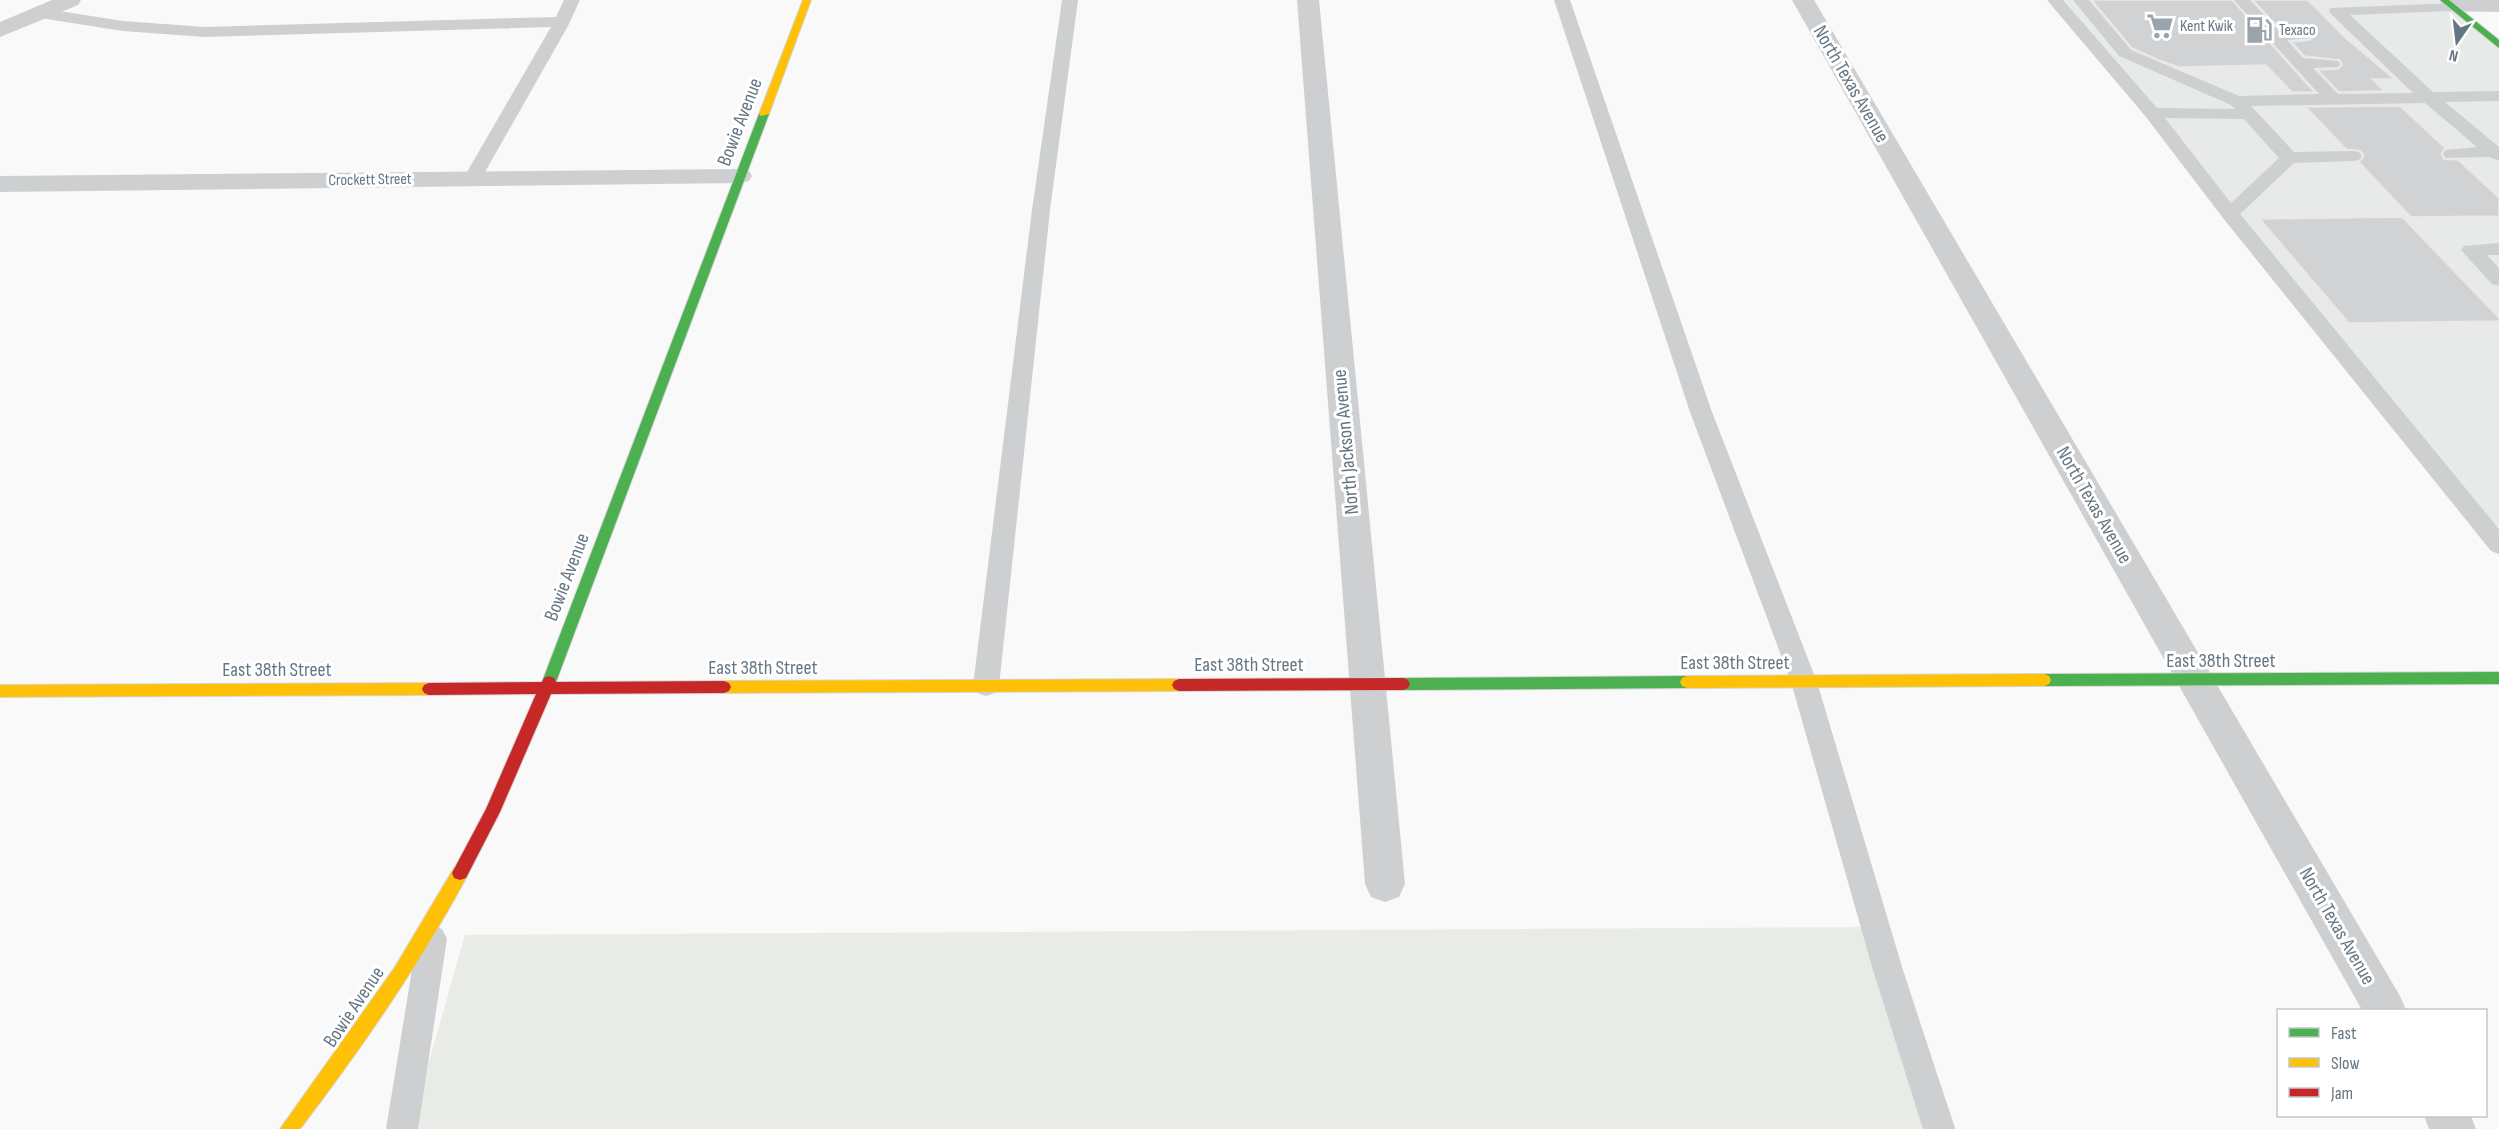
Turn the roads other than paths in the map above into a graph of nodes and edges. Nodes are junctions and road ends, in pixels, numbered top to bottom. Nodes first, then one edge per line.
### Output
1 (70, 0) edge
2 (572, 0) edge
3 (807, 0) edge
4 (1070, 0) edge
5 (1308, 0) edge
6 (1562, 0) edge
7 (1803, 0) edge
8 (2055, 0) edge
9 (2081, 0) edge
10 (2448, 3) edge
11 (2247, 5) edge
12 (2499, 6) edge
13 (2327, 7) edge
14 (2268, 10) dead end
15 (40, 13) junction
16 (561, 22) junction
17 (0, 30) edge
18 (2304, 34) dead end
19 (2362, 34) junction
20 (2273, 35) junction
21 (2342, 35) dead end
22 (2499, 45) edge
23 (2125, 53) junction
24 (2101, 56) junction
25 (2299, 63) junction
26 (2332, 64) dead end
27 (2499, 96) edge
28 (2428, 97) junction
29 (2334, 99) junction
30 (2243, 107) junction
31 (2152, 114) junction
32 (2452, 154) dead end
33 (2497, 154) edge
34 (2353, 156) dead end
35 (2289, 158) junction
36 (740, 176) junction
37 (472, 179) junction
38 (0, 184) edge
39 (2230, 214) junction
40 (2499, 249) edge
41 (2499, 280) edge
42 (2499, 545) edge
43 (2499, 678) edge
44 (2195, 680) junction
45 (1804, 682) junction
46 (1366, 684) junction
47 (986, 686) junction
48 (546, 688) junction
49 (0, 691) edge
50 (1385, 884) dead end
51 (435, 920) junction
52 (2384, 1009) edge
53 (289, 1129) edge
54 (402, 1129) edge
55 (1939, 1129) edge

1 - 15 street
2 - 16 lane
3 - 36 street, Bowie Avenue
4 - 47 lane
5 - 46 street, North Jackson Avenue
6 - 45 lane
7 - 44 street, North Texas Avenue
8 - 24 lane
9 - 23 lane
10 - 12 street
10 - 13 lane
10 - 22 street
11 - 14 lane
11 - 20 lane
13 - 19 lane
15 - 16 lane
15 - 17 street
16 - 37 lane
18 - 20 lane
19 - 21 lane
19 - 28 lane
20 - 25 lane
23 - 24 lane
23 - 30 lane
24 - 31 lane
25 - 26 lane
25 - 29 lane
27 - 28 lane
28 - 29 lane
28 - 33 lane
29 - 30 lane
30 - 31 lane
30 - 35 lane
31 - 39 lane
32 - 33 lane
34 - 35 lane
35 - 39 lane
36 - 37 street, Crockett Street
36 - 48 street, Bowie Avenue
37 - 38 street, Crockett Street
39 - 42 lane
40 - 41 lane
43 - 44 street, East 38th Street
44 - 45 street, East 38th Street
44 - 52 street, North Texas Avenue
45 - 46 street, East 38th Street
45 - 55 lane
46 - 47 street, East 38th Street
46 - 50 street, North Jackson Avenue
47 - 48 street, East 38th Street
48 - 49 street, East 38th Street
48 - 51 street, Bowie Avenue
51 - 53 street, Bowie Avenue
51 - 54 lane

